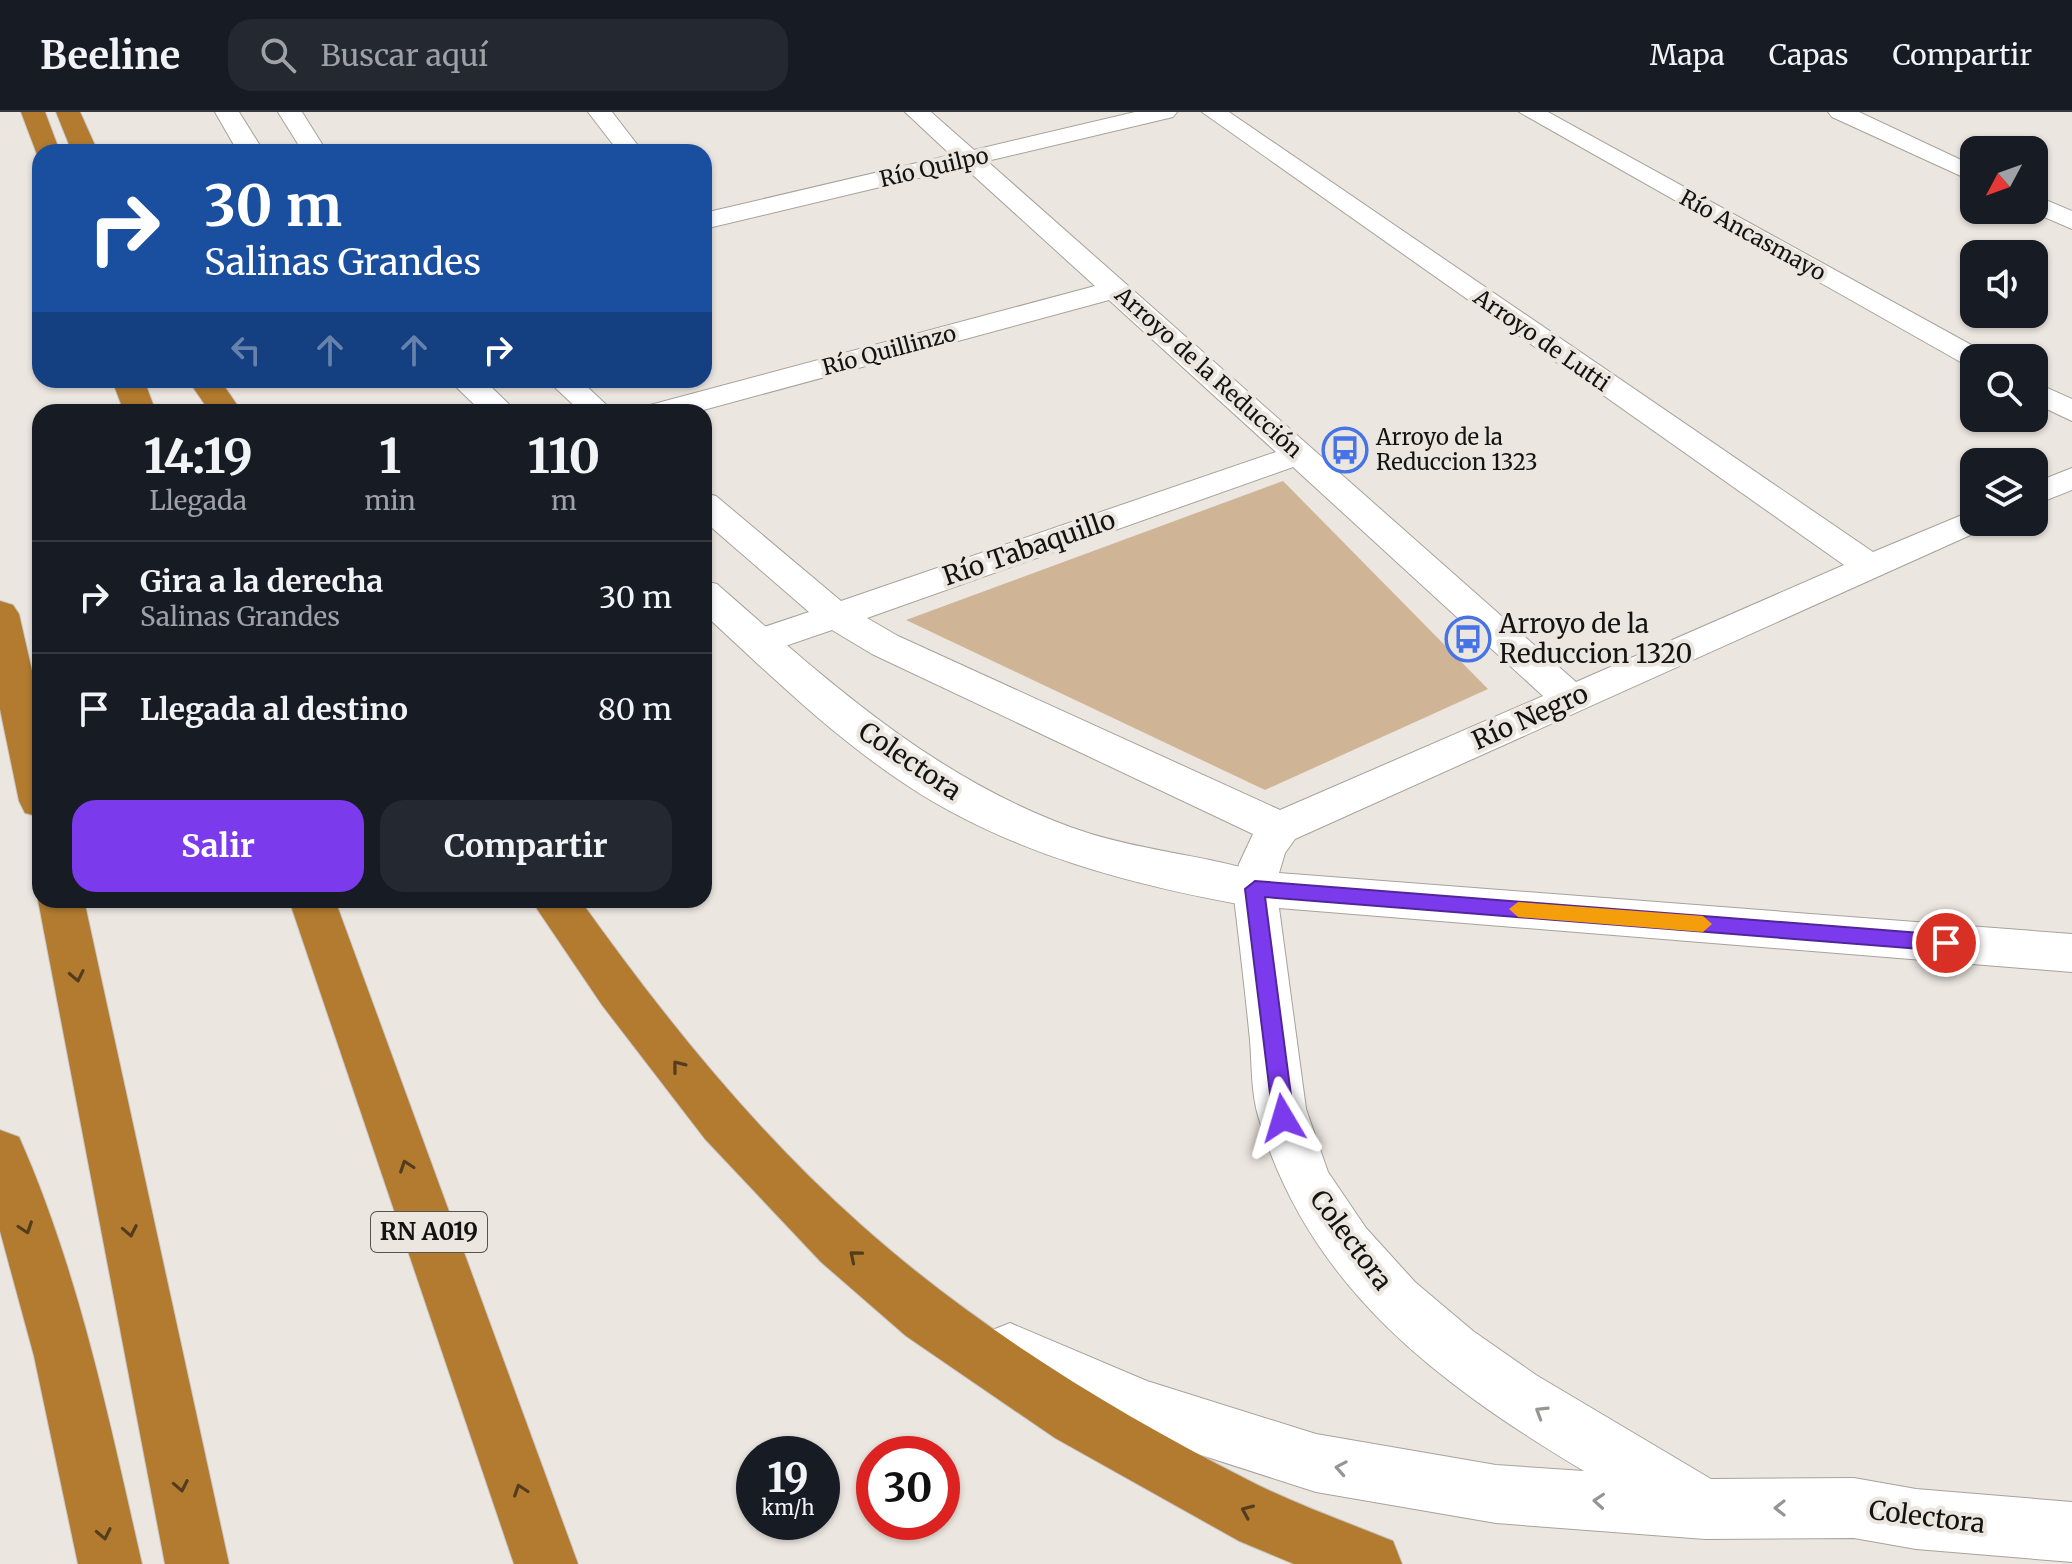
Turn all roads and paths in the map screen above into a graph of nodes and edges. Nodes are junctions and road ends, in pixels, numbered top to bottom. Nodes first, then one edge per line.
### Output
1 (33, 112) edge
2 (68, 112) edge
3 (227, 112) edge
4 (290, 112) edge
5 (600, 112) edge
6 (917, 112) edge
7 (1165, 112) edge
8 (1214, 112) edge
9 (1531, 112) edge
10 (1840, 112) edge
11 (44, 144) edge
12 (82, 144) edge
13 (246, 144) edge
14 (310, 144) edge
15 (625, 144) edge
16 (968, 159) junction
17 (1960, 168) edge
18 (2048, 210) edge
19 (712, 219) edge
20 (2072, 221) edge
21 (1117, 289) junction
22 (1960, 350) edge
23 (474, 388) edge
24 (571, 388) edge
25 (2048, 399) edge
26 (492, 404) edge
27 (590, 404) edge
28 (691, 404) edge
29 (2072, 412) edge
30 (1300, 454) junction
31 (2072, 478) edge
32 (2048, 489) edge
33 (712, 510) edge
34 (1960, 527) edge
35 (1870, 567) junction
36 (712, 600) edge
37 (0, 614) edge
38 (835, 615) junction
39 (759, 642) junction
40 (1571, 699) junction
41 (32, 764) edge
42 (1280, 828) junction
43 (1255, 889) junction
44 (63, 908) edge
45 (315, 908) edge
46 (560, 908) edge
47 (2072, 953) edge
48 (0, 1154) edge
49 (915, 1306) junction
50 (1705, 1509) junction
51 (2072, 1532) edge
52 (110, 1564) edge
53 (197, 1564) edge
54 (546, 1564) edge
55 (1370, 1564) edge

1 - 11 highway
2 - 12 highway
3 - 13 street
4 - 14 street
5 - 15 street
6 - 16 street, Arroyo de la Reducción
7 - 16 street, Río Quilpo
8 - 35 street, Arroyo de Lutti
9 - 22 street, Río Ancasmayo
10 - 17 street
16 - 19 street, Río Quilpo
16 - 21 street, Arroyo de la Reducción
18 - 20 street
21 - 28 street, Río Quillinzo
21 - 30 street, Arroyo de la Reducción
23 - 26 street
24 - 27 street
25 - 29 street
30 - 38 street, Río Tabaquillo
30 - 40 street, Arroyo de la Reducción
31 - 32 street
33 - 38 street
34 - 35 street, Río Negro
35 - 40 street, Río Negro
36 - 39 street, Colectora
37 - 41 highway
38 - 39 street, Río Tabaquillo
38 - 42 street
39 - 43 street, Colectora
40 - 42 street, Río Negro
42 - 43 street
43 - 47 street
50 -> 43 street, Colectora
44 -> 53 highway
54 -> 45 highway, RN A019
49 -> 46 highway
48 -> 52 highway
50 -> 49 street
55 -> 49 highway
51 -> 50 street, Colectora

